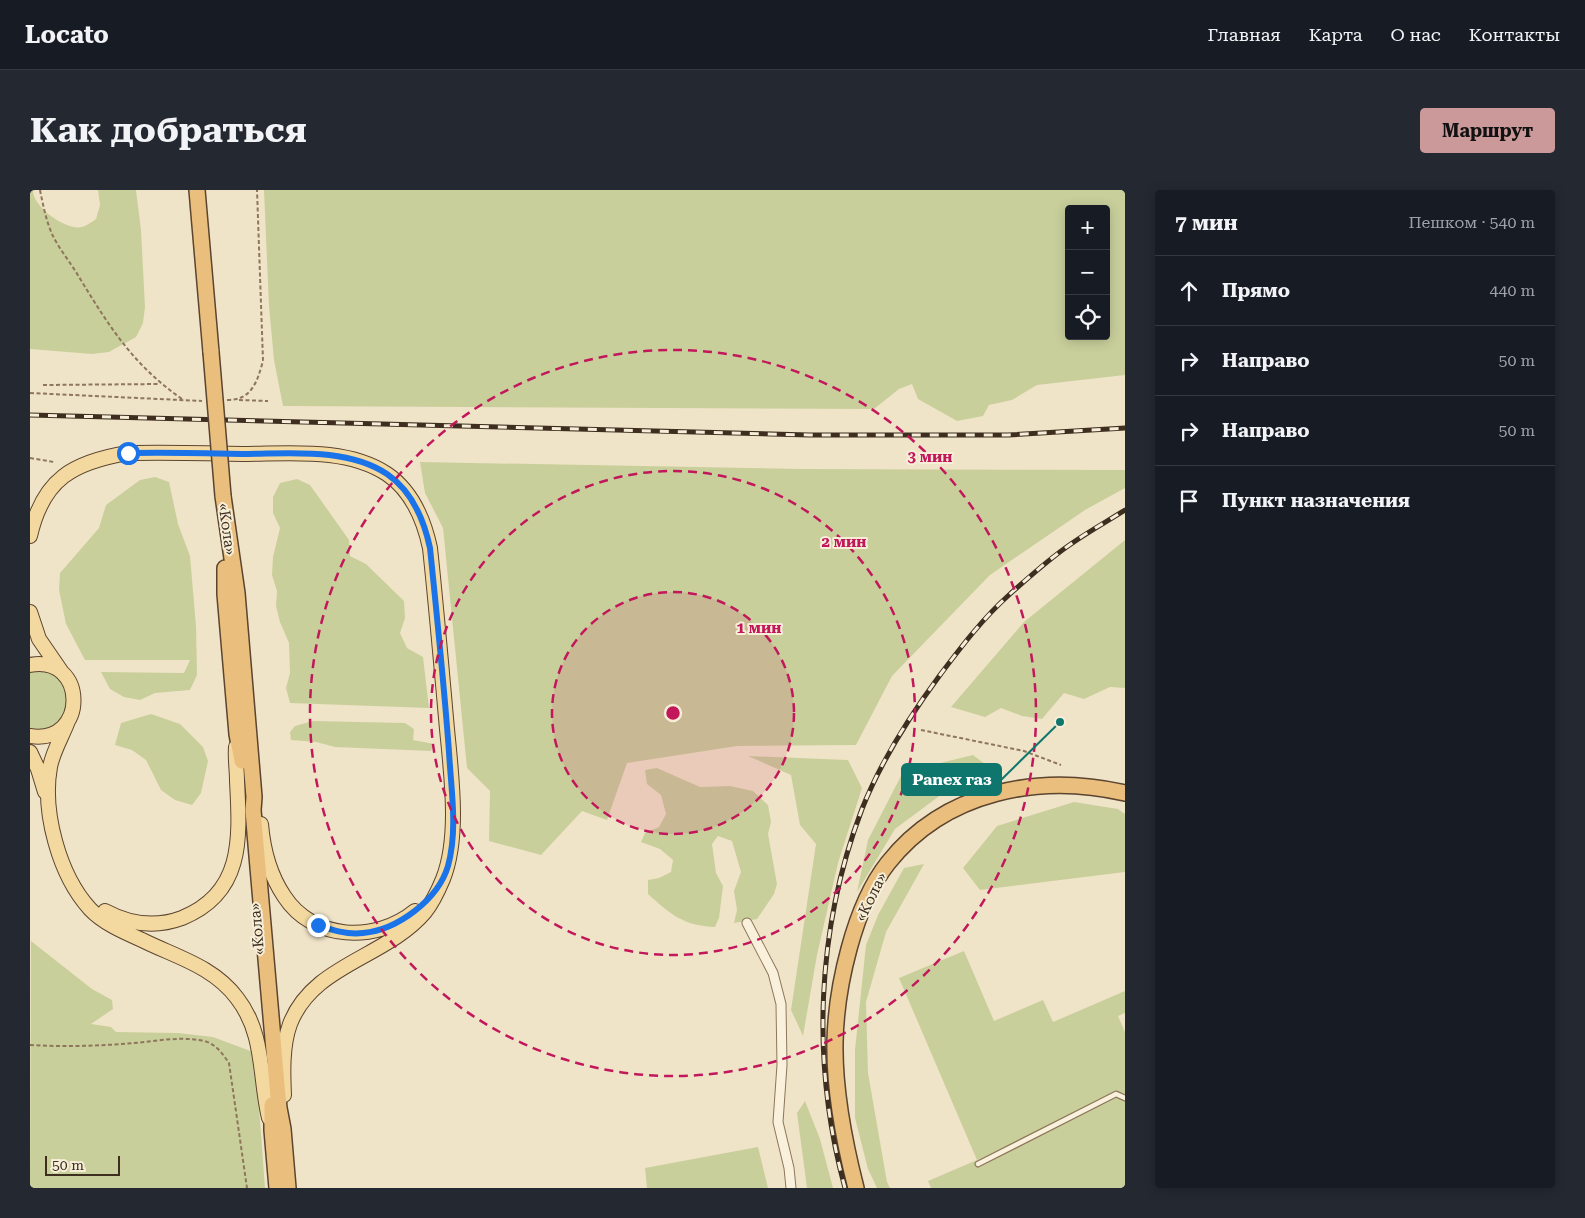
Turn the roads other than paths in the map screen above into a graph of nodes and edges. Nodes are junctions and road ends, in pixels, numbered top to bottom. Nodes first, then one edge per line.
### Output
1 (197, 190) edge
2 (223, 496) junction
3 (30, 536) edge
4 (30, 612) edge
5 (30, 665) edge
6 (63, 674) junction
7 (68, 722) junction
8 (237, 734) junction
9 (30, 736) edge
10 (30, 752) edge
11 (1125, 793) edge
12 (254, 797) junction
13 (50, 809) junction
14 (444, 878) junction
15 (80, 896) junction
16 (747, 923) dead end
17 (1125, 1098) edge
18 (278, 1130) junction
19 (978, 1164) dead end
20 (277, 1188) edge
21 (288, 1188) edge
22 (791, 1188) edge
23 (856, 1188) edge

1 - 2 highway, bridge
2 - 8 highway, «Кола»
2 - 12 highway, «Кола»
3 - 14 main road
4 - 6 main road
5 - 6 main road
6 - 7 main road
7 - 9 main road
7 - 13 main road
8 - 15 main road
8 - 18 highway, «Кола»
10 - 13 main road
11 - 23 highway, «Кола»
12 - 14 main road
12 - 18 highway, «Кола»
13 - 15 main road
14 - 18 main road
15 - 18 main road
16 - 22 street
17 - 19 lane
18 - 20 highway, «Кола»
18 - 21 highway, «Кола»

